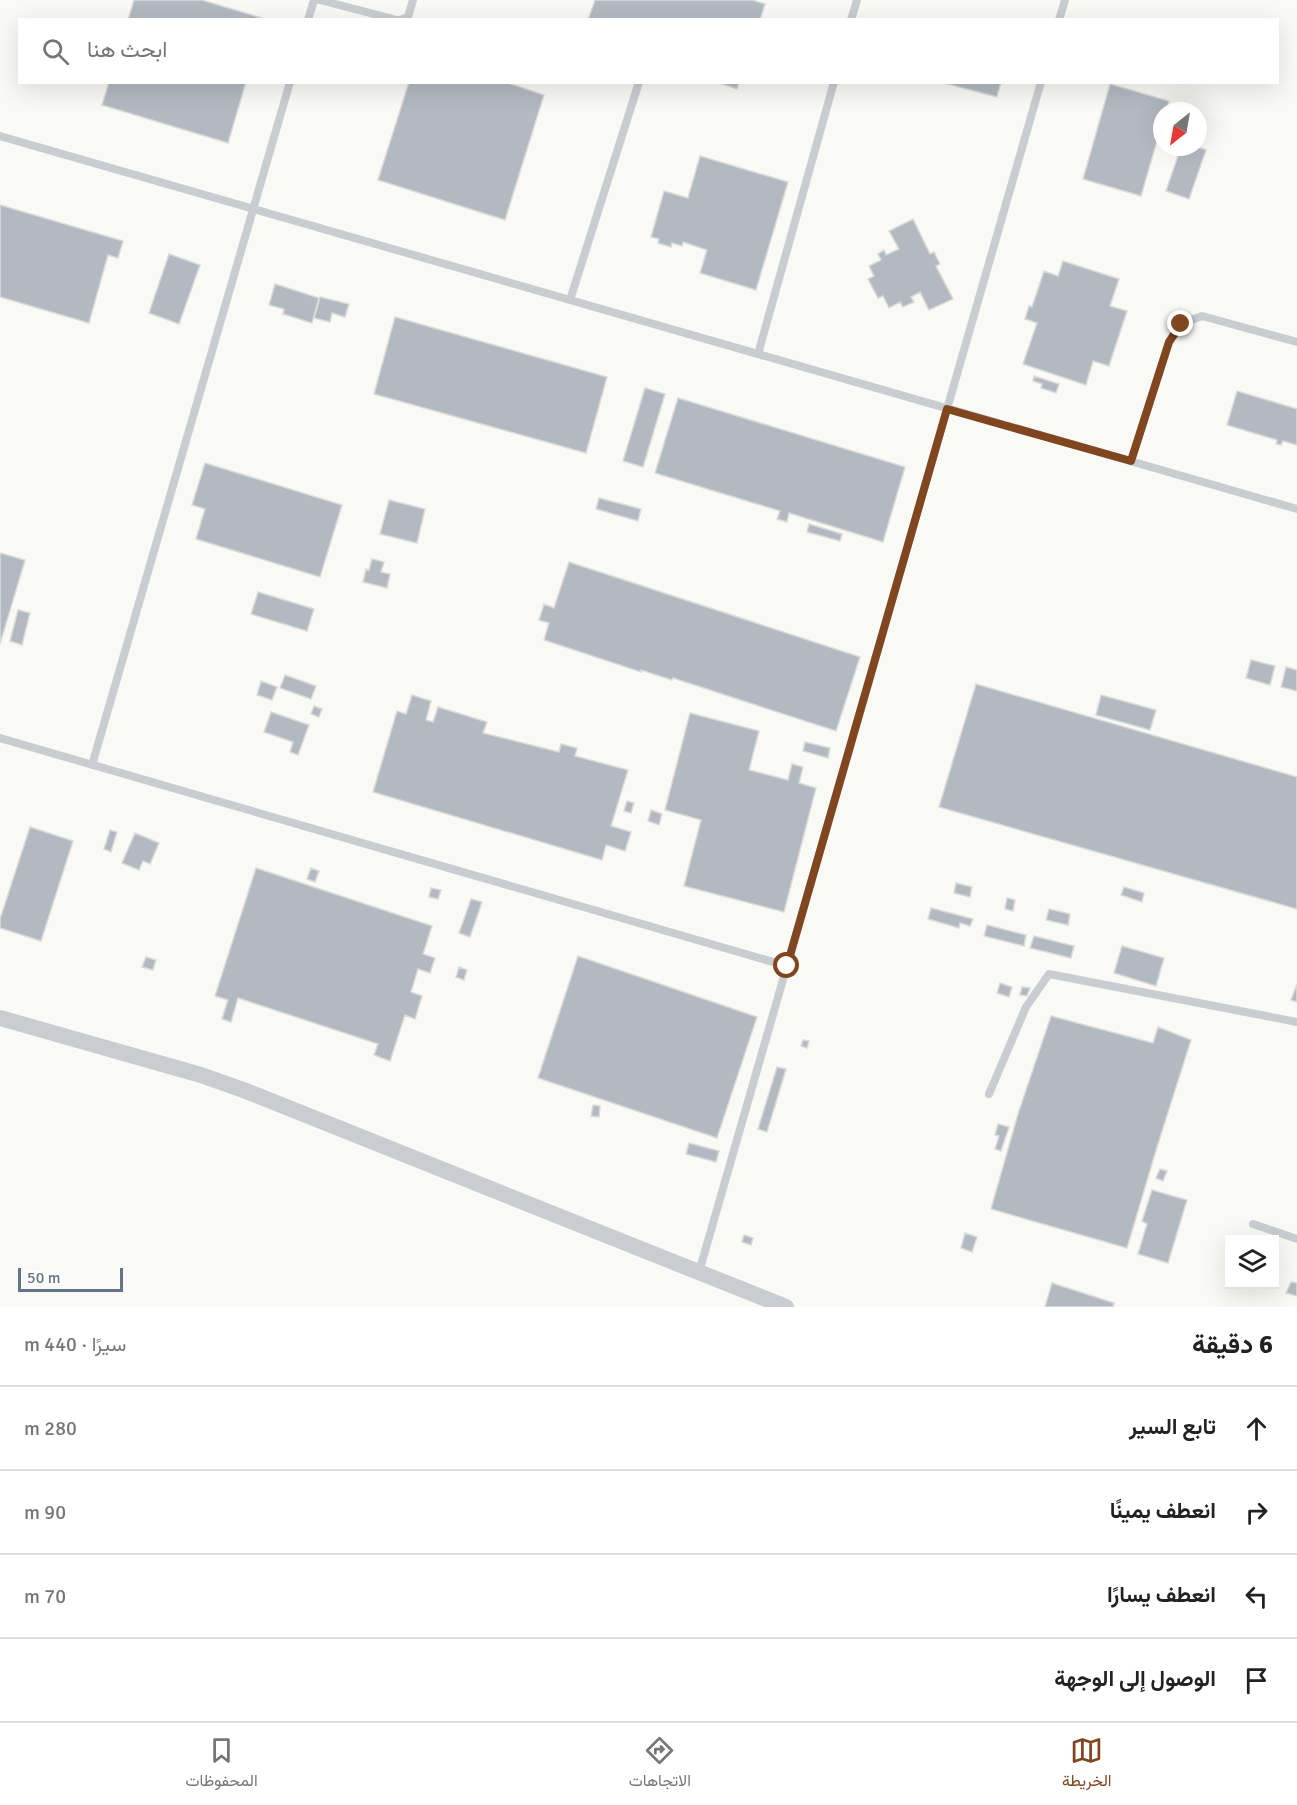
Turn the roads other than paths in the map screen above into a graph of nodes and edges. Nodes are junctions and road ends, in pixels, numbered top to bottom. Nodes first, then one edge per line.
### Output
1 (314, 0) edge
2 (320, 0) edge
3 (413, 0) edge
4 (857, 0) edge
5 (1065, 0) edge
6 (309, 18) edge
7 (391, 18) edge
8 (405, 18) edge
9 (852, 18) edge
10 (1060, 18) edge
11 (289, 84) edge
12 (638, 84) edge
13 (833, 84) edge
14 (1040, 84) edge
15 (0, 136) edge
16 (253, 209) junction
17 (570, 300) junction
18 (1297, 342) edge
19 (758, 354) junction
20 (947, 409) junction
21 (1131, 461) junction
22 (1297, 509) edge
23 (0, 738) edge
24 (92, 765) junction
25 (787, 966) junction
26 (0, 1018) edge
27 (1297, 1022) edge
28 (989, 1094) dead end
29 (1253, 1224) dead end
30 (1297, 1239) edge
31 (699, 1272) junction
32 (786, 1307) edge

1 - 6 lane
2 - 7 lane
3 - 8 lane
4 - 9 lane
5 - 10 lane
11 - 16 lane
12 - 17 lane
13 - 19 lane
14 - 20 lane
15 - 16 lane
16 - 17 lane
16 - 24 lane
17 - 19 lane
18 - 21 lane
19 - 20 lane
20 - 21 lane
20 - 25 lane
21 - 22 lane
23 - 24 lane
24 - 25 lane
25 - 31 lane
26 - 31 street
27 - 28 lane
29 - 30 lane
31 - 32 street

